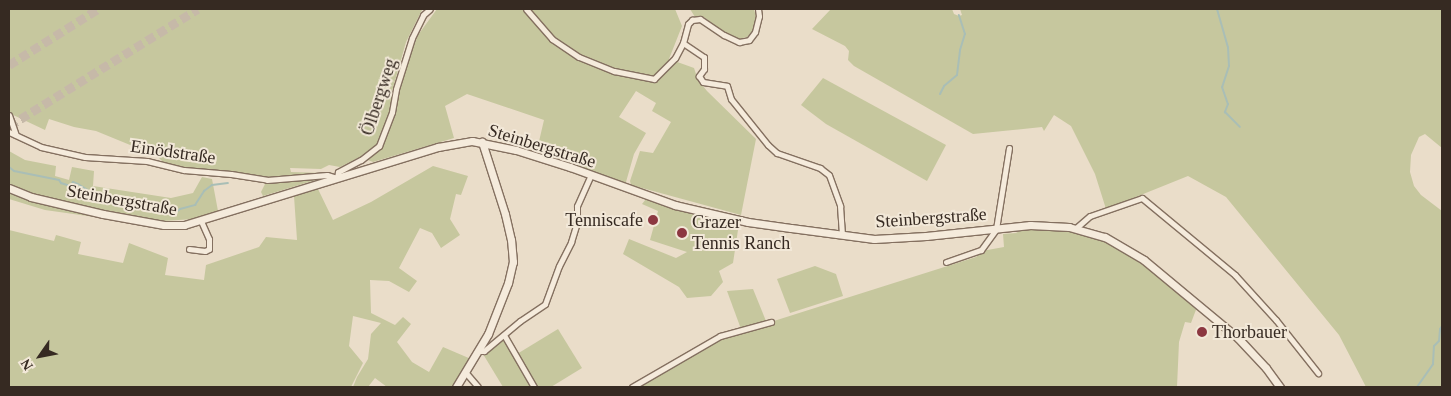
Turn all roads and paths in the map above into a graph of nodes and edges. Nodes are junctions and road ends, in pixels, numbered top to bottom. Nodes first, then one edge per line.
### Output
1 (430, 9) edge
2 (526, 9) edge
3 (758, 9) edge
4 (683, 43) junction
5 (9, 115) edge
6 (9, 132) edge
7 (16, 135) junction
8 (482, 142) junction
9 (1008, 148) dead end
10 (591, 175) junction
11 (337, 178) junction
12 (9, 188) edge
13 (201, 221) junction
14 (1076, 228) junction
15 (996, 229) junction
16 (842, 235) junction
17 (188, 249) dead end
18 (946, 262) dead end
19 (771, 322) dead end
20 (504, 335) junction
21 (480, 351) junction
22 (466, 373) junction
23 (1318, 373) dead end
24 (456, 387) edge
25 (478, 387) edge
26 (534, 387) edge
27 (632, 387) edge
28 (1280, 387) edge

1 - 11 street, Ölbergweg
2 - 4 street
3 - 4 street
4 - 16 street
5 - 7 street
6 - 7 street, Einödstraße
7 - 11 street, Einödstraße
8 - 10 main road, Steinbergstraße
8 - 11 main road, Steinbergstraße
8 - 21 main road
9 - 15 street
10 - 16 main road, Steinbergstraße
10 - 20 street
11 - 13 main road, Steinbergstraße
12 - 13 main road, Steinbergstraße
13 - 17 street
14 - 15 main road, Steinbergstraße
14 - 23 street
14 - 28 main road, Steinbergstraße
15 - 16 main road, Steinbergstraße
15 - 18 street
19 - 27 street
20 - 21 street
20 - 26 street
21 - 22 main road
22 - 24 main road
22 - 25 street

